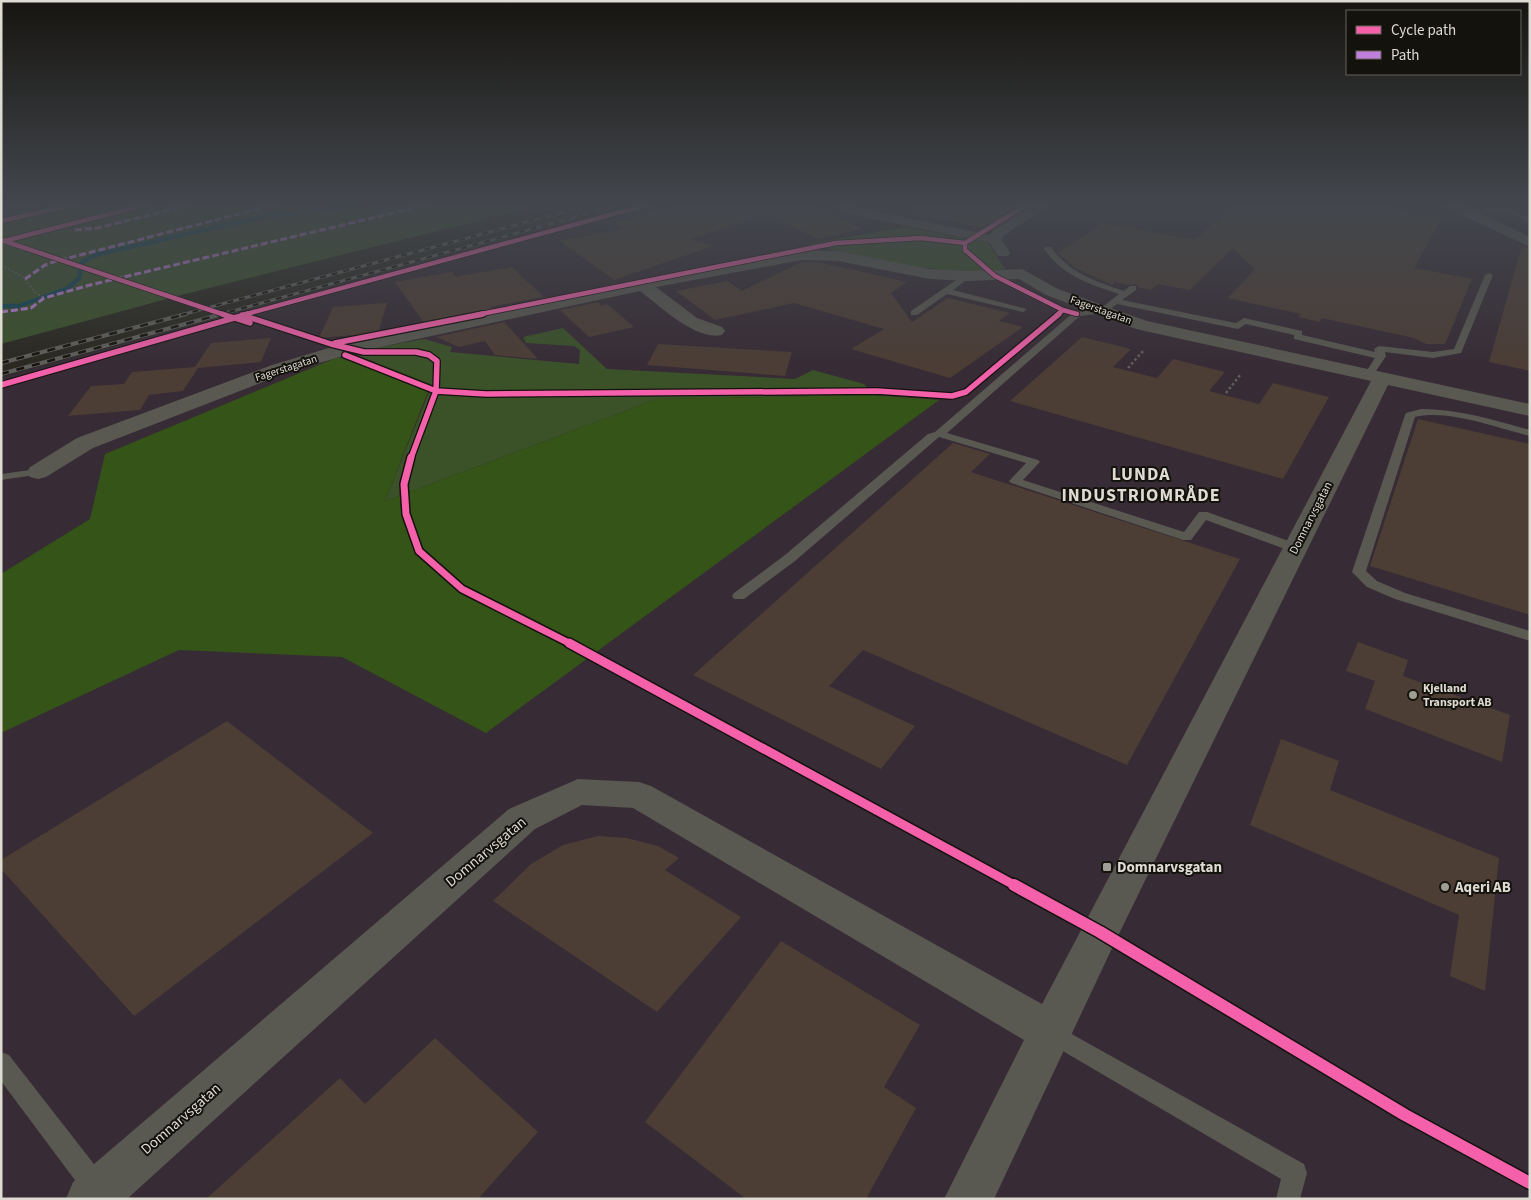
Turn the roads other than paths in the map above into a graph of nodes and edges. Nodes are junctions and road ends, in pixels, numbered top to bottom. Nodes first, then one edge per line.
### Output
1 (771, 260) edge
2 (858, 260) edge
3 (1008, 260) edge
4 (1054, 260) edge
5 (1022, 274) junction
6 (1489, 275) dead end
7 (968, 276) junction
8 (644, 285) junction
9 (1134, 288) dead end
10 (946, 291) junction
11 (1126, 294) junction
12 (1109, 306) junction
13 (1023, 309) dead end
14 (914, 313) dead end
15 (716, 330) dead end
16 (1377, 370) junction
17 (1530, 410) edge
18 (1530, 433) edge
19 (939, 434) junction
20 (38, 472) joint
21 (1, 476) edge
22 (1295, 548) junction
23 (740, 596) dead end
24 (1530, 636) edge
25 (1050, 1032) junction
26 (1, 1063) edge
27 (94, 1195) edge
28 (968, 1199) edge
29 (1288, 1199) edge

1 - 8 street, Fagerstagatan
2 - 7 street, Fagerstagatan
3 - 5 street
4 - 11 lane
5 - 7 street, Fagerstagatan
5 - 12 street, Fagerstagatan
6 - 16 lane
7 - 10 lane
8 - 15 street
8 - 20 street, Fagerstagatan
9 - 11 lane
10 - 13 lane
10 - 14 lane
11 - 12 lane
12 - 16 street, Fagerstagatan
12 - 16 lane
12 - 19 lane
16 - 17 street, Fagerstagatan
16 - 22 street, Domnarvsgatan
18 - 24 lane
19 - 22 lane
19 - 23 lane
20 - 21 lane, Fagerstagatan
22 - 25 street, Domnarvsgatan
25 - 27 street, Domnarvsgatan
25 - 28 street, Domnarvsgatan
25 - 29 lane
26 - 27 lane

